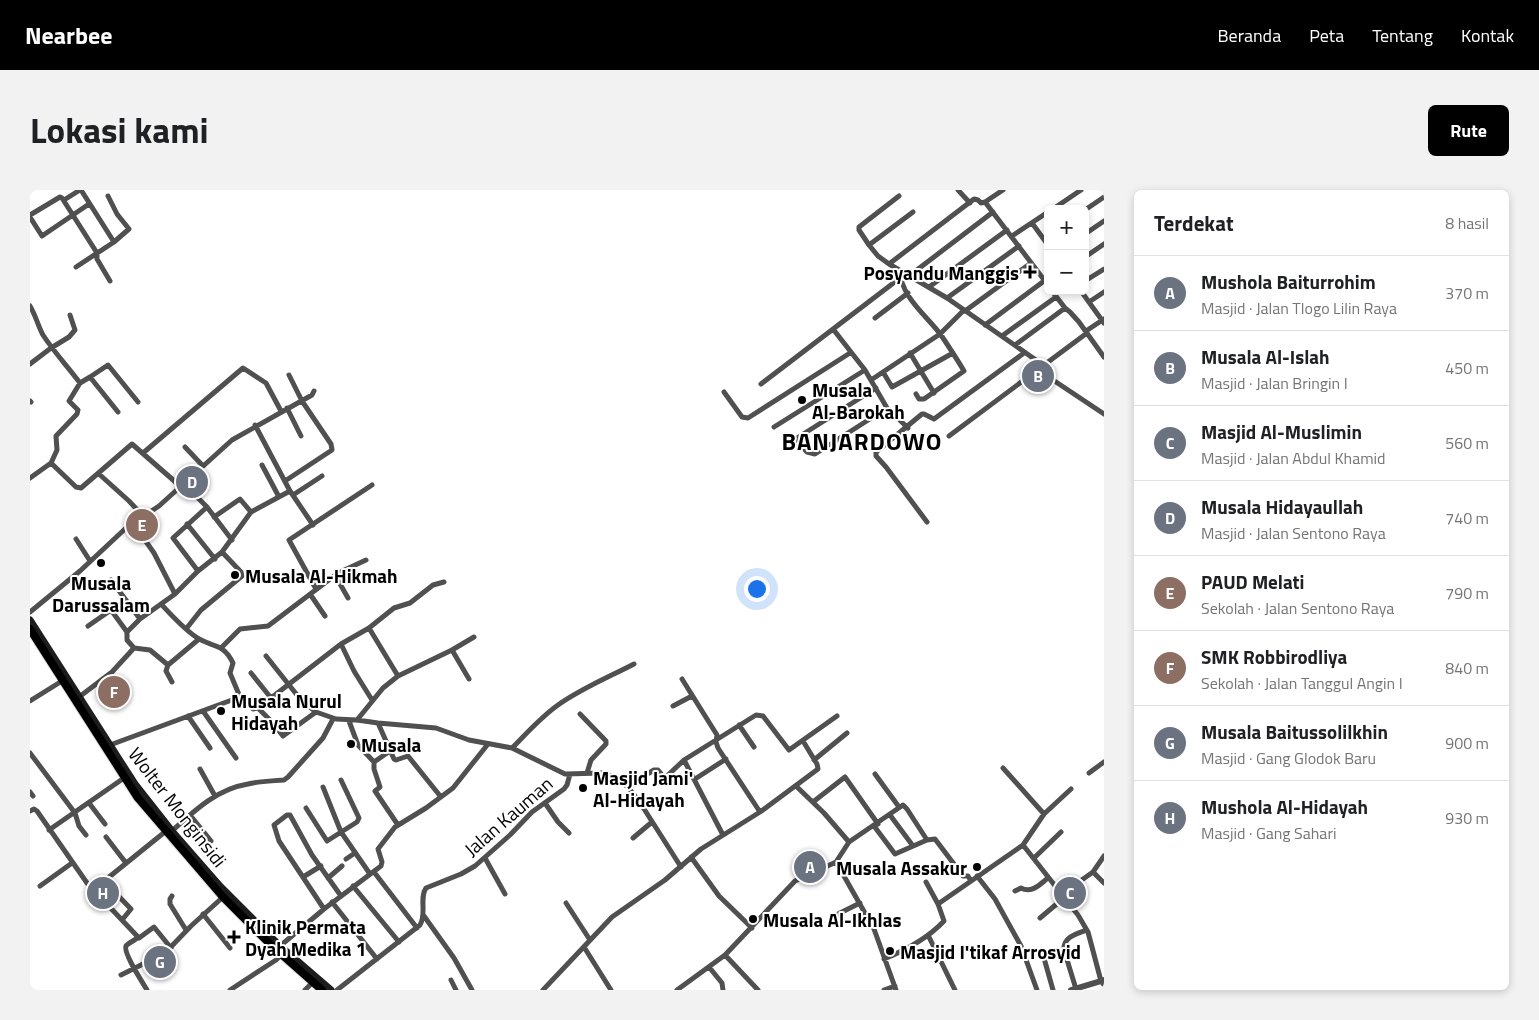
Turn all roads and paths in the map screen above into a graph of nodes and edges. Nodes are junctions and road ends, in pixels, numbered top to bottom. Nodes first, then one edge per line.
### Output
1 (80, 190) edge
2 (958, 190) edge
3 (1003, 190) edge
4 (1081, 190) edge
5 (108, 196) dead end
6 (899, 196) dead end
7 (1104, 198) edge
8 (64, 200) junction
9 (985, 202) junction
10 (970, 203) junction
11 (89, 204) junction
12 (1059, 205) edge
13 (1089, 207) edge
14 (913, 212) dead end
15 (993, 212) junction
16 (73, 215) junction
17 (1044, 215) edge
18 (30, 216) edge
19 (1104, 222) edge
20 (1032, 223) junction
21 (1007, 230) junction
22 (1089, 231) edge
23 (1012, 236) junction
24 (1042, 238) joint
25 (1044, 240) edge
26 (114, 242) junction
27 (1104, 244) edge
28 (870, 245) junction
29 (1018, 246) junction
30 (97, 253) junction
31 (1089, 254) edge
32 (1031, 263) junction
33 (889, 264) junction
34 (76, 267) dead end
35 (1104, 269) edge
36 (900, 271) junction
37 (909, 276) junction
38 (900, 278) junction
39 (1089, 278) edge
40 (1044, 280) edge
41 (110, 281) dead end
42 (1044, 286) edge
43 (929, 287) junction
44 (1104, 292) edge
45 (908, 293) junction
46 (1084, 295) edge
47 (1056, 297) joint
48 (947, 298) junction
49 (1089, 302) junction
50 (30, 306) edge
51 (1065, 308) junction
52 (962, 313) junction
53 (70, 315) dead end
54 (875, 318) dead end
55 (1103, 321) edge
56 (985, 325) junction
57 (833, 329) junction
58 (1087, 332) junction
59 (940, 334) junction
60 (1002, 336) junction
61 (1015, 345) junction
62 (51, 348) junction
63 (850, 352) junction
64 (910, 353) junction
65 (953, 353) junction
66 (1023, 354) junction
67 (1104, 357) edge
68 (30, 364) edge
69 (1040, 367) junction
70 (865, 370) junction
71 (921, 370) junction
72 (883, 372) junction
73 (289, 375) dead end
74 (90, 377) junction
75 (871, 380) junction
76 (80, 383) junction
77 (761, 384) dead end
78 (876, 388) junction
79 (314, 391) dead end
80 (724, 392) dead end
81 (934, 393) junction
82 (916, 394) dead end
83 (302, 401) junction
84 (138, 402) dead end
85 (287, 408) junction
86 (888, 408) junction
87 (281, 411) junction
88 (118, 412) dead end
89 (1104, 414) edge
90 (255, 425) junction
91 (774, 427) dead end
92 (908, 428) junction
93 (301, 436) dead end
94 (949, 436) dead end
95 (185, 447) dead end
96 (143, 453) junction
97 (51, 463) junction
98 (262, 465) dead end
99 (202, 466) junction
100 (99, 474) junction
101 (322, 476) dead end
102 (30, 478) edge
103 (285, 481) junction
104 (182, 484) junction
105 (372, 485) dead end
106 (291, 493) junction
107 (278, 497) junction
108 (207, 506) junction
109 (251, 512) junction
110 (142, 516) junction
111 (214, 516) junction
112 (927, 522) dead end
113 (133, 523) junction
114 (187, 524) junction
115 (313, 525) junction
116 (76, 539) dead end
117 (232, 540) junction
118 (222, 552) junction
119 (215, 559) junction
120 (366, 560) dead end
121 (90, 561) junction
122 (198, 571) junction
123 (335, 575) junction
124 (111, 580) dead end
125 (444, 582) dead end
126 (316, 589) junction
127 (175, 594) junction
128 (310, 594) junction
129 (348, 598) dead end
130 (162, 605) junction
131 (30, 612) edge
132 (324, 616) dead end
133 (140, 619) junction
134 (30, 620) edge
135 (88, 626) dead end
136 (369, 628) junction
137 (30, 629) edge
138 (186, 629) junction
139 (126, 632) junction
140 (474, 638) dead end
141 (199, 639) junction
142 (341, 644) junction
143 (222, 647) junction
144 (134, 648) junction
145 (452, 650) junction
146 (266, 656) dead end
147 (634, 664) dead end
148 (168, 665) junction
149 (251, 673) dead end
150 (398, 676) junction
151 (469, 679) dead end
152 (682, 679) dead end
153 (62, 681) junction
154 (172, 682) dead end
155 (289, 683) junction
156 (692, 696) junction
157 (79, 697) junction
158 (240, 697) junction
159 (271, 698) junction
160 (372, 700) junction
161 (30, 701) edge
162 (673, 706) dead end
163 (258, 708) junction
164 (203, 710) junction
165 (316, 712) junction
166 (580, 714) dead end
167 (188, 716) junction
168 (837, 716) dead end
169 (333, 719) junction
170 (357, 720) junction
171 (349, 721) junction
172 (378, 723) junction
173 (739, 725) junction
174 (848, 733) dead end
175 (717, 739) junction
176 (803, 741) junction
177 (488, 744) junction
178 (110, 746) junction
179 (754, 747) dead end
180 (210, 748) dead end
181 (512, 748) junction
182 (390, 751) junction
183 (30, 753) edge
184 (236, 758) dead end
185 (726, 759) junction
186 (684, 760) junction
187 (814, 760) junction
188 (374, 762) junction
189 (1104, 762) edge
190 (1003, 768) dead end
191 (200, 769) dead end
192 (588, 773) junction
193 (1089, 773) dead end
194 (570, 774) junction
195 (875, 774) dead end
196 (124, 778) junction
197 (695, 779) junction
198 (341, 780) dead end
199 (627, 786) junction
200 (796, 786) junction
201 (323, 787) dead end
202 (1071, 789) dead end
203 (215, 796) junction
204 (441, 797) junction
205 (813, 802) junction
206 (89, 803) junction
207 (545, 803) junction
208 (900, 807) junction
209 (306, 808) dead end
210 (30, 810) edge
211 (760, 812) junction
212 (75, 813) junction
213 (1044, 814) junction
214 (190, 815) junction
215 (890, 815) junction
216 (652, 822) junction
217 (106, 824) dead end
218 (876, 825) junction
219 (398, 826) junction
220 (49, 830) junction
221 (169, 831) junction
222 (341, 832) junction
223 (1061, 832) dead end
224 (569, 833) dead end
225 (86, 835) dead end
226 (723, 835) junction
227 (106, 837) dead end
228 (633, 838) dead end
229 (927, 840) junction
230 (211, 841) dead end
231 (849, 842) junction
232 (1023, 845) junction
233 (913, 846) junction
234 (355, 853) junction
235 (1104, 856) edge
236 (692, 857) junction
237 (485, 858) junction
238 (1034, 858) junction
239 (346, 859) dead end
240 (836, 862) junction
241 (72, 863) junction
242 (126, 863) junction
243 (320, 866) junction
244 (342, 866) dead end
245 (680, 867) junction
246 (1093, 872) junction
247 (372, 873) junction
248 (977, 876) junction
249 (303, 877) junction
250 (328, 878) junction
251 (1048, 878) junction
252 (104, 881) junction
253 (971, 881) junction
254 (926, 882) dead end
255 (1104, 883) edge
256 (40, 886) dead end
257 (353, 886) junction
258 (93, 890) junction
259 (1015, 891) dead end
260 (505, 894) dead end
261 (1063, 895) junction
262 (172, 896) dead end
263 (341, 896) junction
264 (223, 897) junction
265 (332, 902) junction
266 (860, 902) junction
267 (566, 903) dead end
268 (938, 904) junction
269 (324, 909) junction
270 (203, 914) junction
271 (836, 915) dead end
272 (424, 916) junction
273 (1040, 918) dead end
274 (122, 920) junction
275 (417, 928) junction
276 (752, 928) junction
277 (186, 930) junction
278 (1087, 930) junction
279 (928, 935) junction
280 (139, 938) junction
281 (590, 940) junction
282 (399, 942) junction
283 (584, 947) junction
284 (171, 948) junction
285 (230, 948) dead end
286 (281, 950) junction
287 (1042, 951) dead end
288 (725, 955) junction
289 (377, 959) junction
290 (884, 959) junction
291 (709, 967) junction
292 (134, 969) junction
293 (121, 975) dead end
294 (451, 980) dead end
295 (313, 982) junction
296 (1103, 982) edge
297 (895, 988) edge
298 (1074, 989) edge
299 (147, 990) edge
300 (230, 990) edge
301 (304, 990) edge
302 (322, 990) edge
303 (331, 990) edge
304 (337, 990) edge
305 (456, 990) edge
306 (472, 990) edge
307 (543, 990) edge
308 (611, 990) edge
309 (678, 990) edge
310 (723, 990) edge
311 (758, 990) edge
312 (884, 990) edge
313 (955, 990) edge
314 (1037, 990) edge
315 (1053, 990) edge

1 - 8 street
1 - 11 street
2 - 10 street
3 - 9 street
4 - 12 street
5 - 26 street
6 - 28 street
7 - 13 street
8 - 16 street
8 - 18 street
9 - 10 street
9 - 15 street
10 - 33 street
11 - 16 street
11 - 26 street
14 - 28 street
15 - 21 street
15 - 37 street
16 - 18 street
16 - 30 street
17 - 20 street
19 - 22 street
20 - 23 street
20 - 24 street
21 - 23 street
21 - 43 street
23 - 29 street
24 - 25 street
26 - 30 street
27 - 31 street
28 - 33 street
29 - 32 street
29 - 48 street
30 - 34 street
30 - 41 street
32 - 40 street
32 - 52 street
33 - 36 street
35 - 39 street
36 - 37 street
36 - 38 street
37 - 43 street
38 - 45 street
38 - 57 street
42 - 56 street
43 - 48 street
44 - 49 street
45 - 54 street
45 - 59 street
46 - 49 street
47 - 51 street
47 - 60 street
48 - 52 street
49 - 55 street
50 - 62 street
51 - 58 street
51 - 61 street
52 - 56 street
52 - 59 street
53 - 62 street
55 - 58 street
56 - 60 street
57 - 63 street
57 - 77 street
58 - 67 street
58 - 69 street
59 - 64 street
59 - 65 street
60 - 61 street
61 - 66 street
62 - 68 street
62 - 76 street
63 - 70 street
63 - 80 street
64 - 71 street
64 - 72 street
65 - 71 street
65 - 81 street
66 - 69 street
66 - 92 street
69 - 89 street
69 - 94 street
70 - 75 street
70 - 91 street
71 - 72 street
71 - 81 street
72 - 75 street
73 - 83 street
74 - 76 street
74 - 84 street
74 - 88 street
75 - 78 street
76 - 97 street
78 - 86 street
78 - 86 street
79 - 83 street
81 - 82 street
83 - 85 street
83 - 103 street
85 - 87 street
85 - 93 street
86 - 92 street
87 - 90 street
87 - 96 street
90 - 99 street
90 - 103 street
92 - 112 street
95 - 99 street
96 - 100 street
96 - 104 street
97 - 100 street
97 - 102 street
98 - 107 street
99 - 104 street
100 - 110 street
101 - 106 street
103 - 106 street
104 - 108 street
104 - 110 street
105 - 115 street
106 - 107 street
106 - 115 street
107 - 109 street
108 - 111 street
108 - 114 street
109 - 111 street
109 - 117 street
110 - 113 street
111 - 117 street
113 - 121 street
113 - 127 street
114 - 119 street
114 - 122 street
115 - 126 street
116 - 121 street
117 - 118 street
118 - 119 street
118 - 138 street
119 - 122 street
120 - 123 street
121 - 131 street
122 - 127 street
123 - 126 street
123 - 129 street
124 - 133 street
125 - 136 street
126 - 128 street
127 - 130 street
128 - 132 street
128 - 143 street
130 - 133 street
130 - 138 street
133 - 139 street
134 - 157 main road, Wolter Monginsidi
135 - 139 street
136 - 142 street
136 - 150 street
137 - 153 main road, Wolter Monginsidi
138 - 141 street
139 - 144 street
140 - 145 street
141 - 143 street
141 - 148 street
142 - 155 street
142 - 160 street
143 - 158 street
144 - 148 street
144 - 157 street
145 - 150 street
145 - 151 street
146 - 155 street
147 - 181 street
148 - 154 street
149 - 159 street
150 - 160 street
152 - 156 street
153 - 161 street
153 - 196 main road, Wolter Monginsidi
155 - 159 street
155 - 165 street
156 - 162 street
156 - 175 street
157 - 178 main road, Wolter Monginsidi
158 - 163 street
158 - 164 street
159 - 163 street
160 - 170 street
163 - 165 street
164 - 167 street
164 - 184 street
165 - 169 street
166 - 192 street
167 - 178 street
167 - 180 street
168 - 176 street
169 - 171 street
169 - 203 street
170 - 171 street
170 - 172 street
171 - 188 street
172 - 177 street
172 - 182 street
173 - 175 street
173 - 176 street
173 - 179 street
174 - 187 street
175 - 185 street
175 - 186 street
176 - 187 street
177 - 181 street
177 - 204 street
178 - 221 main road, Wolter Monginsidi
181 - 194 street
182 - 188 street
182 - 204 street
183 - 212 street
185 - 197 street
185 - 211 street
186 - 197 street
186 - 199 street
187 - 200 street
188 - 219 street
189 - 193 street
190 - 213 street
191 - 203 street
192 - 194 street
192 - 199 street
194 - 207 street, Jalan Kauman
195 - 208 street
196 - 206 street
196 - 221 main road, Wolter Monginsidi
197 - 226 street
198 - 222 street
199 - 216 street
200 - 205 street
200 - 211 street
201 - 222 street
202 - 213 street
203 - 214 street
204 - 219 street
205 - 218 street
205 - 231 street
206 - 212 street
206 - 217 street
207 - 224 street
207 - 237 street, Jalan Kauman
208 - 215 street
208 - 229 street
209 - 222 street
210 - 220 street
211 - 226 street
212 - 220 street
212 - 225 street
213 - 232 street
214 - 221 street
214 - 230 street
215 - 218 street
215 - 233 street
216 - 228 street
216 - 245 street
218 - 231 street
218 - 233 street
219 - 247 street
220 - 241 street
221 - 242 street
221 - 264 main road, Wolter Monginsidi
221 - 286 main road, Wolter Monginsidi
222 - 234 street
223 - 238 street
226 - 236 street
227 - 242 street
229 - 233 street
229 - 253 street
231 - 240 street
232 - 238 street
232 - 248 street
234 - 239 street
234 - 247 street
235 - 246 street
236 - 245 street
236 - 276 street
237 - 260 street
237 - 272 street, Jalan Kauman
238 - 251 street
240 - 266 street
240 - 276 street
241 - 256 street
241 - 258 street
242 - 252 street
243 - 249 street
243 - 249 street
243 - 250 street
244 - 250 street
245 - 281 street
246 - 255 street
246 - 261 street
247 - 257 street
247 - 275 street
248 - 253 street
248 - 314 street
249 - 269 street
250 - 263 street
251 - 259 street
251 - 261 street
252 - 258 street
252 - 274 street
253 - 268 street
254 - 268 street
257 - 263 street
257 - 282 street
258 - 274 street
261 - 273 street
261 - 278 street
262 - 277 street
263 - 265 street
264 - 270 street
264 - 286 main road, Wolter Monginsidi
265 - 269 street
265 - 289 street
266 - 271 street
266 - 290 street
267 - 281 street
268 - 279 street
269 - 286 street
270 - 277 street
270 - 285 street
272 - 275 street, Jalan Kauman
272 - 306 street
274 - 280 street
275 - 282 street, Jalan Kauman
276 - 288 street
277 - 284 street
278 - 296 street
278 - 298 street
279 - 290 street
279 - 313 street
280 - 284 street
280 - 292 street
281 - 283 street
282 - 289 street, Jalan Kauman
283 - 307 street
283 - 308 street
284 - 292 street
286 - 295 main road, Wolter Monginsidi
286 - 300 street
286 - 303 main road, Wolter Monginsidi
287 - 315 street
288 - 291 street
288 - 311 street
289 - 304 street, Jalan Kauman
290 - 297 street
291 - 309 street
291 - 310 street
292 - 293 street
292 - 299 street
294 - 305 street
295 - 301 street
295 - 302 main road, Wolter Monginsidi
296 - 298 street
297 - 312 street

